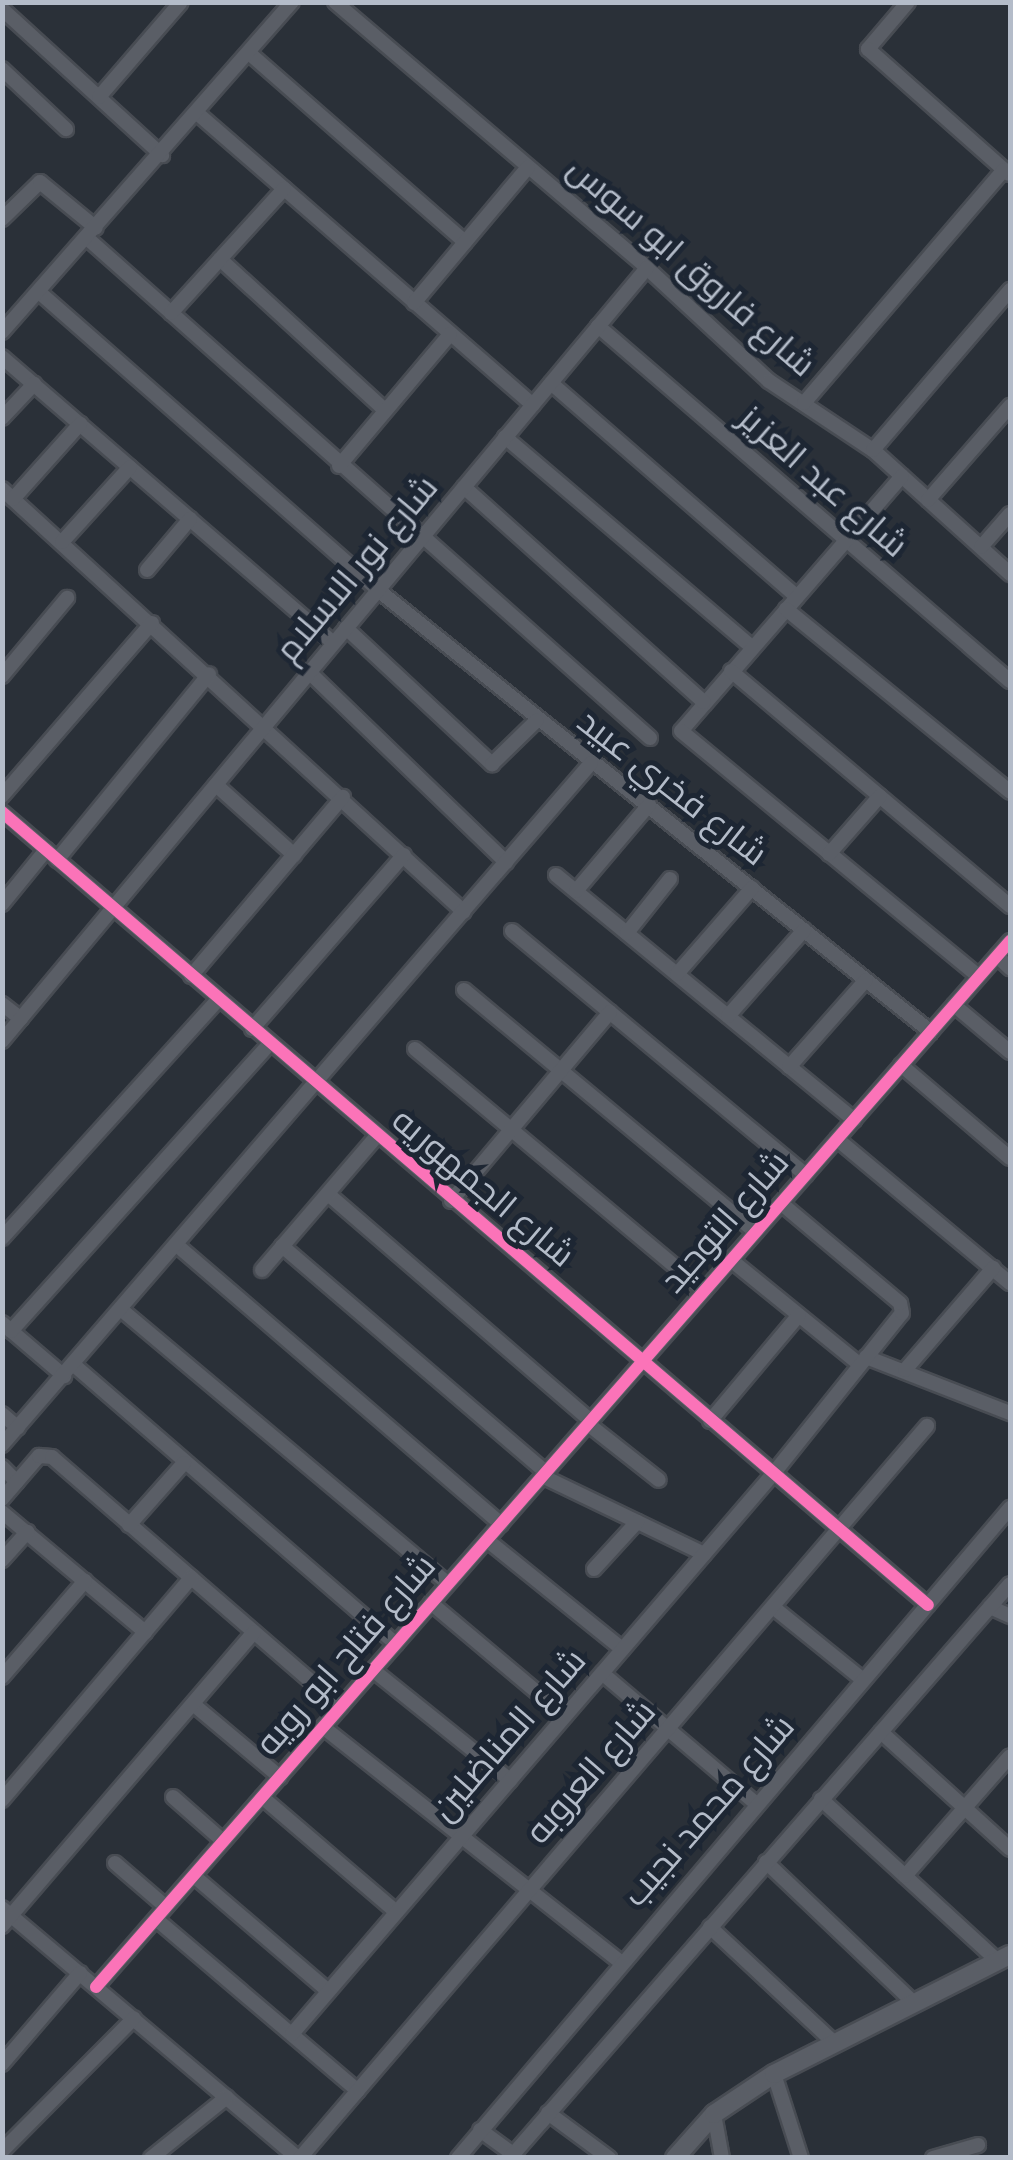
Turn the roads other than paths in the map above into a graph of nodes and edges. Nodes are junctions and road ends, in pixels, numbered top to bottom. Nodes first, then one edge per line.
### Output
1 (292, 2) edge
2 (335, 2) edge
3 (908, 2) edge
4 (170, 6) edge
5 (2, 9) edge
6 (249, 52) junction
7 (2, 69) edge
8 (99, 97) junction
9 (197, 114) junction
10 (66, 129) dead end
11 (162, 154) junction
12 (528, 166) junction
13 (1007, 173) edge
14 (284, 190) junction
15 (2, 218) edge
16 (92, 233) junction
17 (465, 242) junction
18 (220, 259) junction
19 (647, 268) junction
20 (1010, 290) edge
21 (38, 292) junction
22 (414, 303) junction
23 (171, 313) junction
24 (598, 326) junction
25 (3, 330) edge
26 (450, 334) junction
27 (2, 357) edge
28 (551, 383) junction
29 (34, 384) junction
30 (804, 403) junction
31 (532, 405) junction
32 (1010, 406) edge
33 (386, 410) junction
34 (2, 418) edge
35 (80, 424) junction
36 (505, 437) junction
37 (873, 450) junction
38 (339, 466) junction
39 (130, 467) junction
40 (902, 476) junction
41 (464, 488) junction
42 (8, 494) edge
43 (928, 500) junction
44 (1010, 514) edge
45 (190, 520) junction
46 (421, 539) junction
47 (845, 541) junction
48 (62, 542) junction
49 (981, 548) junction
50 (147, 570) dead end
51 (1010, 574) edge
52 (378, 590) junction
53 (67, 598) dead end
54 (791, 603) junction
55 (152, 623) junction
56 (346, 628) junction
57 (334, 644) junction
58 (752, 648) junction
59 (732, 671) junction
60 (309, 672) junction
61 (210, 674) junction
62 (2, 676) edge
63 (1010, 681) edge
64 (704, 702) junction
65 (536, 721) junction
66 (266, 725) junction
67 (650, 738) dead end
68 (591, 763) junction
69 (216, 785) junction
70 (1010, 792) edge
71 (2, 796) edge
72 (880, 796) junction
73 (343, 798) junction
74 (649, 805) junction
75 (2, 812) edge
76 (829, 854) junction
77 (52, 855) junction
78 (294, 855) junction
79 (404, 855) junction
80 (506, 862) junction
81 (556, 875) dead end
82 (670, 880) dead end
83 (752, 888) junction
84 (576, 891) junction
85 (2, 904) edge
86 (1010, 906) edge
87 (113, 909) junction
88 (464, 912) junction
89 (512, 930) dead end
90 (804, 930) junction
91 (626, 933) junction
92 (1010, 941) edge
93 (997, 956) junction
94 (1010, 968) edge
95 (677, 974) junction
96 (191, 976) junction
97 (979, 977) junction
98 (866, 980) junction
99 (464, 990) dead end
100 (218, 1000) junction
101 (2, 1004) edge
102 (954, 1005) junction
103 (610, 1012) junction
104 (728, 1016) junction
105 (20, 1019) junction
106 (252, 1029) junction
107 (931, 1032) junction
108 (2, 1040) edge
109 (268, 1044) junction
110 (415, 1050) dead end
111 (1010, 1052) edge
112 (902, 1066) junction
113 (790, 1067) junction
114 (561, 1071) junction
115 (317, 1086) junction
116 (854, 1120) junction
117 (510, 1130) junction
118 (376, 1138) junction
119 (838, 1139) junction
120 (1010, 1158) edge
121 (806, 1175) junction
122 (328, 1194) junction
123 (451, 1200) junction
124 (781, 1203) junction
125 (756, 1232) junction
126 (2, 1238) edge
127 (282, 1246) junction
128 (178, 1247) junction
129 (732, 1260) junction
130 (993, 1268) junction
131 (262, 1270) dead end
132 (1010, 1283) edge
133 (704, 1291) junction
134 (123, 1311) junction
135 (798, 1315) junction
136 (7, 1327) edge
137 (863, 1361) junction
138 (642, 1363) junction
139 (905, 1370) junction
140 (69, 1371) junction
141 (1010, 1412) edge
142 (2, 1414) edge
143 (710, 1421) junction
144 (590, 1422) junction
145 (927, 1426) dead end
146 (18, 1428) junction
147 (2, 1446) edge
148 (184, 1463) junction
149 (2, 1467) edge
150 (544, 1474) junction
151 (773, 1474) junction
152 (659, 1480) dead end
153 (17, 1482) junction
154 (2, 1499) edge
155 (1010, 1508) edge
156 (2, 1512) edge
157 (637, 1522) junction
158 (129, 1524) junction
159 (501, 1524) junction
160 (836, 1528) junction
161 (27, 1532) junction
162 (486, 1540) junction
163 (704, 1554) junction
164 (2, 1560) edge
165 (594, 1569) dead end
166 (192, 1578) junction
167 (85, 1581) junction
168 (448, 1584) junction
169 (1010, 1584) edge
170 (431, 1603) junction
171 (928, 1605) junction
172 (773, 1607) junction
173 (990, 1608) junction
174 (1010, 1616) edge
175 (146, 1632) junction
176 (254, 1632) junction
177 (396, 1644) junction
178 (622, 1649) junction
179 (374, 1670) junction
180 (602, 1673) junction
181 (2, 1677) edge
182 (864, 1680) junction
183 (193, 1704) junction
184 (341, 1707) junction
185 (565, 1716) junction
186 (324, 1727) junction
187 (668, 1729) junction
188 (881, 1732) junction
189 (1010, 1756) edge
190 (280, 1777) junction
191 (510, 1780) junction
192 (173, 1797) dead end
193 (262, 1797) junction
194 (821, 1799) junction
195 (2, 1800) edge
196 (754, 1802) junction
197 (965, 1808) junction
198 (461, 1837) junction
199 (223, 1841) junction
200 (1010, 1849) edge
201 (115, 1862) dead end
202 (766, 1862) junction
203 (194, 1876) junction
204 (905, 1876) junction
205 (529, 1891) junction
206 (396, 1912) junction
207 (161, 1913) junction
208 (5, 1917) edge
209 (710, 1927) junction
210 (1005, 1958) edge
211 (619, 1961) junction
212 (80, 1973) junction
213 (96, 1987) junction
214 (328, 1991) junction
215 (914, 2002) junction
216 (134, 2018) junction
217 (292, 2034) junction
218 (830, 2040) junction
219 (2, 2064) edge
220 (774, 2074) junction
221 (358, 2090) junction
222 (226, 2097) junction
223 (548, 2113) junction
224 (714, 2114) junction
225 (480, 2130) junction
226 (978, 2145) dead end
227 (2, 2151) edge
228 (512, 2156) edge
229 (151, 2158) edge
230 (299, 2158) edge
231 (458, 2158) edge
232 (609, 2158) edge
233 (675, 2158) edge
234 (722, 2158) edge
235 (801, 2158) edge
236 (933, 2158) edge

1 - 6 street
2 - 12 street, شارع فاروق ابو سوس
3 - 13 street
4 - 8 street
5 - 8 street
6 - 9 street
6 - 17 street
7 - 10 street
8 - 11 street
9 - 11 street
9 - 14 street
11 - 16 street
12 - 17 street
12 - 19 street, شارع فاروق ابو سوس
13 - 30 street
14 - 18 street
14 - 22 street
15 - 16 street
16 - 21 street
16 - 23 street
17 - 22 street
18 - 23 street
18 - 33 street
19 - 24 street, شارع نور الاسلام
19 - 30 street, شارع فاروق ابو سوس
20 - 37 street
21 - 25 street
21 - 52 street, شارع فخري عبيد
22 - 26 street
23 - 38 street
24 - 28 street, شارع نور الاسلام
24 - 47 street, شارع عبد العزيز
26 - 31 street
26 - 33 street
27 - 29 street
28 - 31 street, شارع نور الاسلام
28 - 54 street
29 - 34 street
29 - 35 street
30 - 37 street, شارع فاروق ابو سوس
31 - 36 street, شارع نور الاسلام
32 - 43 street
33 - 38 street
35 - 39 street
35 - 42 street
36 - 41 street, شارع نور الاسلام
36 - 58 street
37 - 40 street, شارع فاروق ابو سوس
38 - 46 street
39 - 45 street
39 - 48 street
40 - 43 street, شارع فاروق ابو سوس
40 - 47 street
41 - 46 street, شارع نور الاسلام
41 - 64 street
42 - 48 street
43 - 49 street, شارع فاروق ابو سوس
44 - 49 street
45 - 50 street
45 - 57 street
46 - 52 street, شارع نور الاسلام
46 - 67 street
47 - 54 street
47 - 63 street, شارع عبد العزيز
48 - 55 street
49 - 51 street, شارع فاروق ابو سوس
52 - 56 street, شارع نور الاسلام
52 - 65 street, شارع فخري عبيد
53 - 62 street
54 - 58 street
54 - 70 street
55 - 61 street
55 - 71 street
56 - 57 street, شارع نور الاسلام
56 - 65 street
57 - 60 street, شارع نور الاسلام
58 - 59 street
59 - 64 street
59 - 72 street
60 - 66 street, شارع نور الاسلام
60 - 80 street
61 - 66 street
61 - 77 street
64 - 76 street
65 - 68 street, شارع فخري عبيد
66 - 69 street, شارع نور الاسلام
66 - 73 street
68 - 74 street, شارع فخري عبيد
68 - 80 street
69 - 78 street
69 - 87 street, شارع نور الاسلام
72 - 76 street
72 - 86 street
73 - 78 street
73 - 79 street
74 - 83 street, شارع فخري عبيد
74 - 84 street
75 - 77 street, شارع الجمهوريه
76 - 97 street
77 - 85 street
77 - 87 street, شارع الجمهوريه
78 - 96 street
79 - 88 street
79 - 106 street
80 - 88 street
81 - 84 street
82 - 91 street
83 - 90 street, شارع فخري عبيد
83 - 95 street
84 - 91 street
87 - 96 street, شارع الجمهوريه
87 - 105 street, شارع نور الاسلام
88 - 115 street
89 - 103 street
90 - 98 street, شارع فخري عبيد
90 - 104 street
91 - 95 street
92 - 93 street, شارع التوحيد
93 - 94 street
93 - 97 street, شارع التوحيد
95 - 104 street
96 - 100 street, شارع الجمهوريه
97 - 102 street, شارع التوحيد
98 - 107 street, شارع فخري عبيد
98 - 113 street
99 - 114 street
100 - 106 street, شارع الجمهوريه
100 - 126 street
101 - 105 street
102 - 107 street, شارع التوحيد
102 - 111 street
103 - 114 street
103 - 121 street
104 - 113 street
105 - 108 street, شارع نور الاسلام
106 - 109 street, شارع الجمهوريه
107 - 112 street, شارع التوحيد
109 - 115 street, شارع الجمهوريه
109 - 136 street
110 - 117 street
112 - 116 street, شارع التوحيد
112 - 120 street
113 - 116 street
114 - 117 street
114 - 125 street
115 - 118 street, شارع الجمهوريه
115 - 128 street
116 - 119 street, شارع التوحيد
117 - 123 street
117 - 133 street
118 - 122 street
118 - 123 street, شارع الجمهوريه
119 - 121 street, شارع التوحيد
119 - 130 street
121 - 124 street, شارع التوحيد
122 - 127 street
122 - 144 street
123 - 138 street, شارع الجمهوريه
124 - 125 street, شارع التوحيد
124 - 137 street, شارع المناضلين
125 - 129 street, شارع التوحيد
127 - 131 street
127 - 150 street
128 - 134 street
128 - 159 street
129 - 133 street, شارع التوحيد
129 - 135 street
130 - 132 street
130 - 139 street
133 - 138 street, شارع التوحيد
134 - 140 street
134 - 168 street
135 - 137 street
135 - 143 street
136 - 140 street
137 - 139 street
137 - 151 street, شارع المناضلين
138 - 143 street, شارع الجمهوريه
138 - 144 street, شارع فتاح ابو رويه
139 - 141 street
140 - 146 street
140 - 148 street
142 - 146 street
143 - 151 street, شارع الجمهوريه
144 - 150 street, شارع فتاح ابو رويه
144 - 152 street
145 - 160 street, شارع العروبه
146 - 147 street
148 - 158 street
148 - 177 street
149 - 153 street
150 - 157 street
150 - 159 street, شارع فتاح ابو رويه
151 - 160 street, شارع الجمهوريه
151 - 163 street, شارع المناضلين
153 - 154 street
153 - 158 street
155 - 171 street, شارع محمد نجيب
156 - 161 street
157 - 163 street
157 - 165 street
158 - 166 street
159 - 162 street, شارع فتاح ابو رويه
160 - 171 street, شارع الجمهوريه
160 - 172 street, شارع العروبه
161 - 164 street
161 - 167 street
162 - 168 street, شارع فتاح ابو رويه
162 - 178 street
163 - 178 street, شارع المناضلين
166 - 175 street
166 - 176 street
167 - 175 street
167 - 181 street
168 - 170 street, شارع فتاح ابو رويه
169 - 173 street
170 - 177 street, شارع فتاح ابو رويه
170 - 185 street
171 - 182 street, شارع محمد نجيب
172 - 182 street
172 - 187 street, شارع العروبه
173 - 174 street
173 - 188 street
175 - 195 street
176 - 183 street
176 - 184 street
177 - 179 street, شارع فتاح ابو رويه
178 - 180 street, شارع المناضلين
179 - 184 street, شارع فتاح ابو رويه
179 - 191 street
180 - 185 street, شارع المناضلين
180 - 187 street
182 - 196 street, شارع محمد نجيب
183 - 190 street
183 - 208 street
184 - 186 street, شارع فتاح ابو رويه
185 - 191 street, شارع المناضلين
186 - 190 street, شارع فتاح ابو رويه
186 - 198 street
187 - 196 street
187 - 205 street, شارع العروبه
188 - 194 street
188 - 197 street
189 - 197 street
190 - 193 street, شارع فتاح ابو رويه
191 - 198 street, شارع المناضلين
192 - 199 street
193 - 199 street, شارع فتاح ابو رويه
193 - 206 street
194 - 202 street
194 - 204 street
196 - 211 street, شارع محمد نجيب
197 - 200 street
197 - 204 street
198 - 205 street
198 - 206 street, شارع المناضلين
199 - 203 street, شارع فتاح ابو رويه
201 - 207 street
202 - 209 street
202 - 215 street
203 - 207 street, شارع فتاح ابو رويه
203 - 214 street
204 - 210 street
205 - 211 street
205 - 221 street, شارع العروبه
206 - 214 street, شارع المناضلين
207 - 213 street, شارع فتاح ابو رويه
207 - 217 street
208 - 212 street
209 - 218 street
209 - 223 street
210 - 215 street
211 - 225 street, شارع محمد نجيب
212 - 213 street
212 - 219 street
213 - 216 street
214 - 217 street, شارع المناضلين
215 - 218 street
216 - 222 street
216 - 227 street
217 - 221 street
218 - 220 street
220 - 224 street
220 - 235 street
221 - 230 street, شارع العروبه
222 - 229 street
222 - 230 street
223 - 228 street
223 - 232 street
224 - 233 street
224 - 234 street
225 - 228 street
225 - 231 street, شارع محمد نجيب
226 - 236 street

